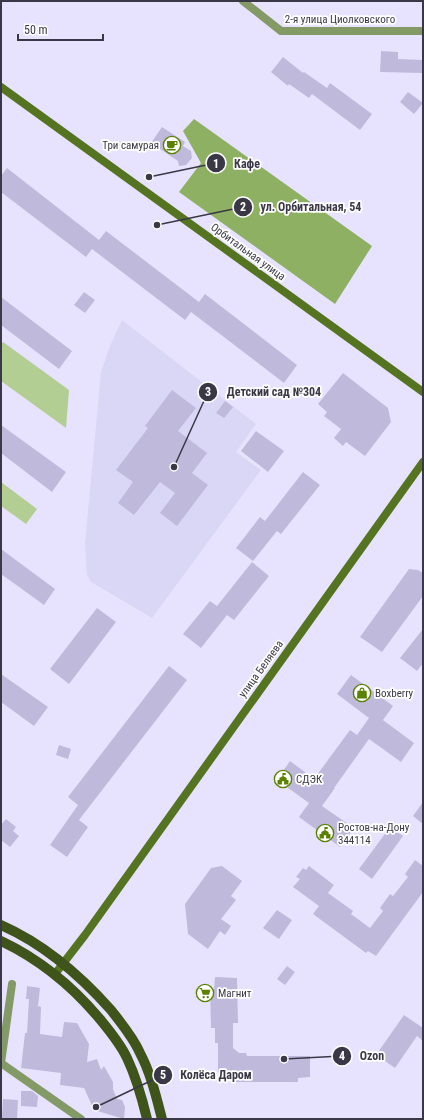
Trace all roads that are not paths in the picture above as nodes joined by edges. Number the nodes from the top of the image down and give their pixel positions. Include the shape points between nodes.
1 (243, 1) edge
2 (423, 31) edge
3 (1, 87) edge
4 (423, 392) edge
5 (423, 462) edge
6 (1, 926) edge
7 (1, 941) edge
8 (63, 963) junction
9 (55, 974) junction
10 (12, 984) dead end
11 (1, 1063) edge
12 (82, 1119) edge
13 (147, 1119) edge
14 (162, 1119) edge

1 - 2 street, 2-я улица Циолковского via 281,31
3 - 4 main road, Орбитальная улица
5 - 8 main road, улица Беляева via 118,890
6 - 8 main road via 41,947
7 - 9 main road
8 - 9 main road, улица Беляева
8 - 14 main road via 91,987 121,1023 140,1052 152,1080
9 - 13 main road via 82,998 111,1032 127,1057
10 - 11 street
11 - 12 street

